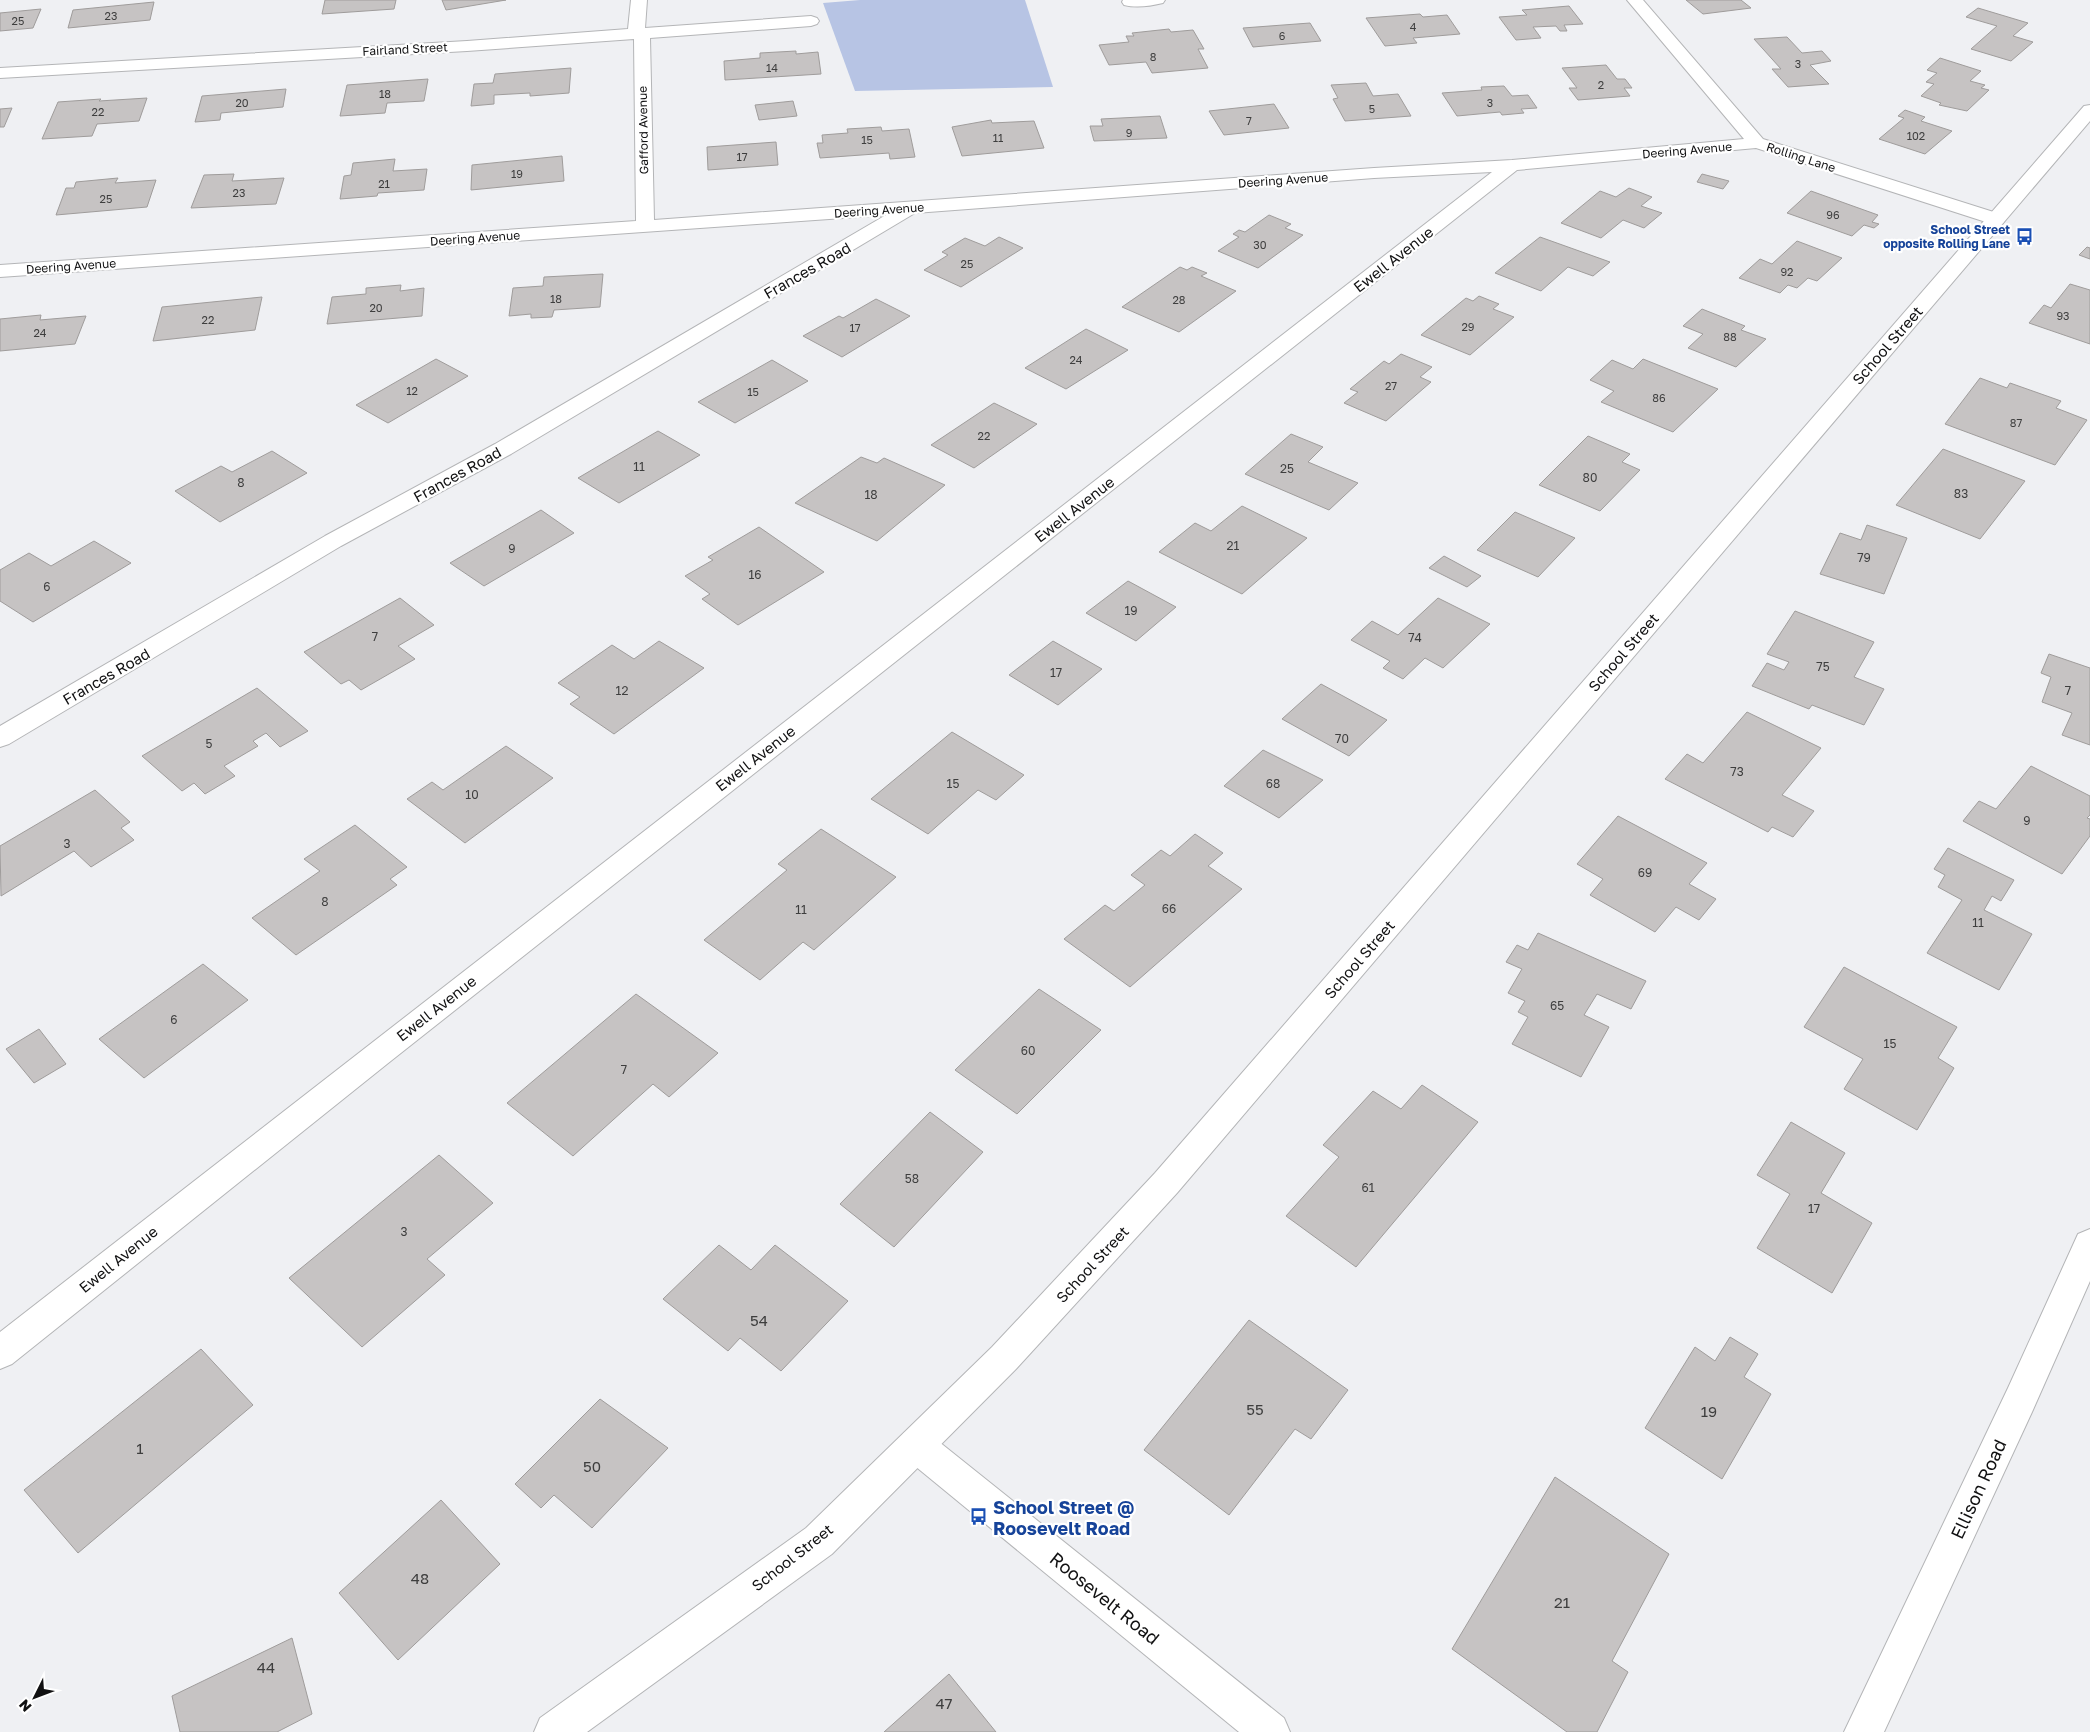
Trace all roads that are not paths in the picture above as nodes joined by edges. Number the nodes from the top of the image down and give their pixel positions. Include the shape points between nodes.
1 (638, 0) edge
2 (1157, 0) edge
3 (1635, 0) edge
4 (1130, 2) dead end
5 (811, 21) dead end
6 (639, 34) junction
7 (0, 73) edge
8 (2090, 110) edge
9 (1757, 143) junction
10 (1512, 165) junction
11 (913, 208) junction
12 (1996, 218) junction
13 (645, 226) junction
14 (0, 271) edge
15 (0, 738) edge
16 (2090, 1244) edge
17 (0, 1353) edge
18 (916, 1445) junction
19 (554, 1732) edge
20 (1270, 1732) edge
21 (1864, 1732) edge

1 - 6 street, Gafford Avenue
2 - 4 street
3 - 9 street, Rolling Lane
5 - 6 street, Fairland Street
6 - 7 street, Fairland Street
6 - 13 street, Gafford Avenue
8 - 12 street, School Street
9 - 10 street, Deering Avenue
9 - 12 street, Rolling Lane
10 - 11 street, Deering Avenue
10 - 17 street, Ewell Avenue
11 - 13 street, Deering Avenue
11 - 15 street, Frances Road via 503,448 332,541
12 - 18 street, School Street via 1166,1183 1004,1358
13 - 14 street, Deering Avenue
16 - 21 street, Ellison Road
18 - 19 street, School Street via 819,1541
18 - 20 street, Roosevelt Road

